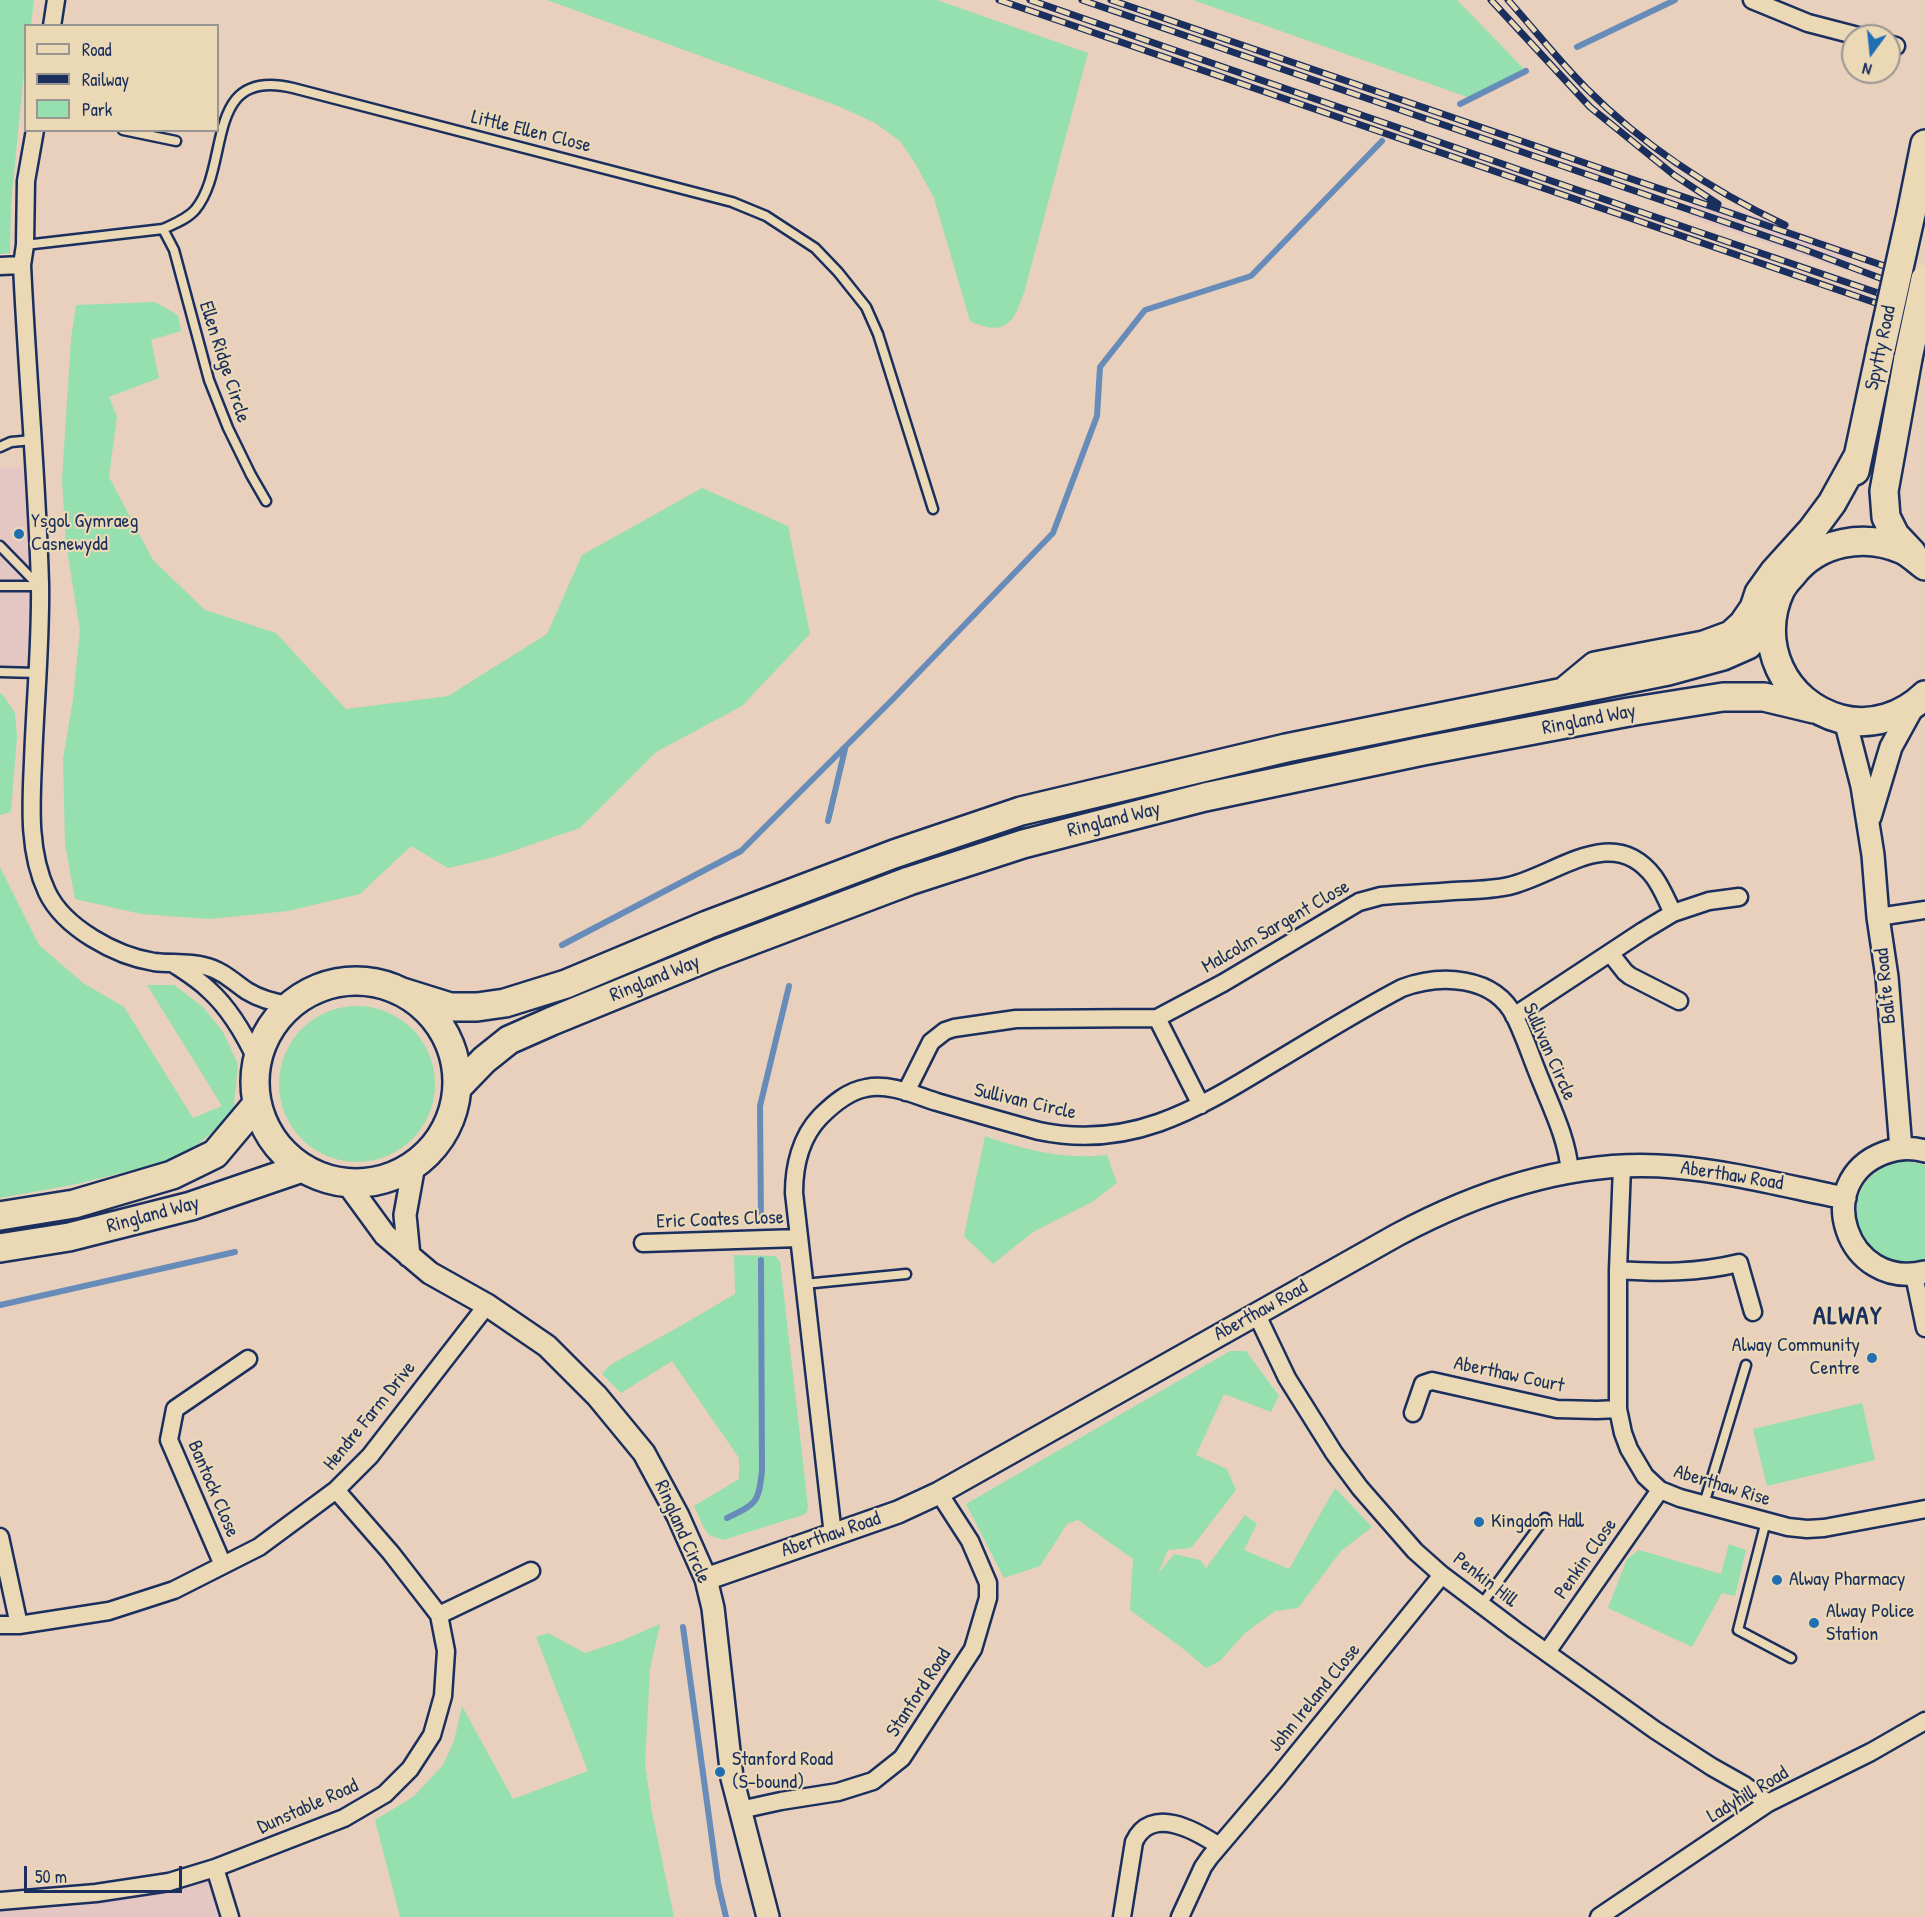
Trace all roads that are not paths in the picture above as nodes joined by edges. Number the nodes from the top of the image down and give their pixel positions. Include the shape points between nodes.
1 (56, 0) edge
2 (1752, 0) edge
3 (52, 24) edge
4 (1841, 32) edge
5 (34, 132) edge
6 (133, 132) edge
7 (176, 141) dead end
8 (1925, 144) edge
9 (163, 229) junction
10 (25, 245) junction
11 (22, 265) junction
12 (0, 266) edge
13 (1925, 279) edge
14 (33, 440) junction
15 (0, 447) edge
16 (1858, 456) junction
17 (266, 501) dead end
18 (933, 509) dead end
19 (0, 546) edge
20 (1825, 548) junction
21 (1925, 566) edge
22 (0, 586) edge
23 (40, 586) junction
24 (1772, 617) junction
25 (0, 672) edge
26 (37, 673) junction
27 (1563, 692) junction
28 (1919, 701) edge
29 (1814, 708) junction
30 (1845, 720) junction
31 (1868, 823) junction
32 (1739, 897) dead end
33 (1925, 910) edge
34 (1673, 913) junction
35 (1878, 917) junction
36 (1610, 952) junction
37 (174, 964) junction
38 (402, 992) junction
39 (1679, 1001) dead end
40 (290, 1005) junction
41 (1514, 1016) junction
42 (1157, 1018) junction
43 (256, 1061) junction
44 (458, 1088) junction
45 (906, 1092) junction
46 (257, 1104) junction
47 (1201, 1105) junction
48 (1901, 1149) junction
49 (1925, 1151) edge
50 (414, 1166) junction
51 (1622, 1167) junction
52 (302, 1168) junction
53 (1570, 1172) junction
54 (347, 1183) junction
55 (1845, 1198) junction
56 (0, 1216) edge
57 (799, 1238) junction
58 (643, 1243) dead end
59 (0, 1248) edge
60 (409, 1256) junction
61 (1618, 1270) junction
62 (1919, 1273) edge
63 (906, 1274) dead end
64 (804, 1284) junction
65 (487, 1305) junction
66 (1753, 1312) dead end
67 (1256, 1313) junction
68 (1925, 1328) edge
69 (248, 1359) dead end
70 (1746, 1365) dead end
71 (1618, 1409) junction
72 (1413, 1413) dead end
73 (336, 1490) junction
74 (1660, 1490) junction
75 (939, 1493) junction
76 (1704, 1504) junction
77 (1925, 1509) edge
78 (1545, 1518) dead end
79 (1766, 1521) junction
80 (832, 1535) junction
81 (0, 1537) edge
82 (223, 1565) junction
83 (531, 1571) dead end
84 (1442, 1575) junction
85 (706, 1579) junction
86 (1481, 1605) junction
87 (439, 1615) junction
88 (19, 1624) junction
89 (0, 1625) edge
90 (1547, 1652) junction
91 (1791, 1659) dead end
92 (1925, 1720) edge
93 (1768, 1803) junction
94 (740, 1810) junction
95 (1219, 1846) junction
96 (215, 1868) junction
97 (0, 1901) edge
98 (230, 1917) edge
99 (768, 1917) edge
100 (1122, 1917) edge
101 (1180, 1917) edge
102 (1599, 1917) edge

1 - 3 street
2 - 4 street
5 - 10 street via 26,181
6 - 7 lane
8 - 16 main road, Spytty Road, bridge
9 - 10 lane, Little Ellen Close
9 - 17 lane, Ellen Ridge Circle via 174,250 209,380 228,428
9 - 18 lane, Little Ellen Close via 194,211 209,186 226,112 240,95 262,85 293,88 732,202 766,216 815,248 866,307
10 - 11 street
11 - 12 street
11 - 14 street
13 - 21 main road, Spytty Road, bridge via 1884,490 1886,517 1894,536
14 - 15 lane
14 - 23 street
16 - 20 main road, Spytty Road via 1844,506
16 - 27 main road, Ringland Way via 1832,503 1774,572 1754,608 1731,635 1704,645 1595,666
19 - 23 lane
20 - 21 main road, Balfe Road via 1852,541 1879,542 1904,551
20 - 24 main road, Balfe Road via 1800,564 1781,588
22 - 23 lane
23 - 26 street
24 - 27 main road, Ringland Way via 1748,645 1723,656
24 - 29 main road, Balfe Road via 1772,644 1779,669 1794,692
25 - 26 lane
26 - 37 street via 32,805 35,856 47,893 67,919 100,944 132,957
27 - 38 main road, Ringland Way via 1286,748 1021,812 894,854 566,984 505,1003 450,1007
28 - 30 main road, Balfe Road via 1892,717 1869,722
28 - 31 street, Balfe Road via 1891,747
29 - 30 main road, Balfe Road
29 - 44 main road, Ringland Way via 1764,697 1723,697 1629,712 1205,796 1023,844 909,881 552,1021 509,1040
30 - 31 street, Balfe Road
31 - 35 street, Balfe Road
32 - 34 street via 1709,901
33 - 35 street
34 - 36 street
34 - 42 street, Malcolm Sargent Close via 1647,869 1628,856 1607,851 1589,854 1510,886 1370,898
35 - 48 street, Balfe Road via 1887,977
36 - 39 street via 1630,976
36 - 41 street
37 - 40 street via 205,966 250,992
37 - 43 street via 209,989 226,1009
38 - 40 main road, Ringland Way via 375,982 345,981 315,989
38 - 44 main road, Ringland Way via 426,1009 444,1032 455,1059
40 - 43 main road, Ringland Way via 268,1030
41 - 47 street, Sullivan Circle via 1497,995 1472,983 1439,979 1413,983
41 - 53 street, Sullivan Circle via 1566,1143
42 - 45 street, Malcolm Sargent Close via 1016,1019 954,1028 931,1042
42 - 47 street
43 - 46 main road, Ringland Way
44 - 50 main road, Ringland Way via 451,1118 436,1144
45 - 47 street, Sullivan Circle via 1039,1131 1082,1137 1147,1127
45 - 57 street, Sullivan Circle via 880,1087 853,1092 816,1121 805,1139 794,1178
46 - 52 main road, Ringland Way via 276,1144
46 - 56 main road, Ringland Way via 215,1154 172,1175 74,1204
48 - 49 street
48 - 55 street via 1864,1164
50 - 54 main road, Ringland Way via 370,1183
50 - 60 street via 405,1215
51 - 53 street, Aberthaw Road
51 - 55 street, Aberthaw Road via 1692,1169
51 - 61 street, Aberthaw Rise
52 - 54 main road, Ringland Way
52 - 59 main road, Ringland Way via 191,1206 69,1237
53 - 67 street, Aberthaw Road via 1505,1187 1449,1208
54 - 60 street, Ringland Circle via 385,1235
55 - 62 street via 1844,1225 1862,1256 1887,1272
57 - 58 street, Eric Coates Close
57 - 64 street, Sullivan Circle
60 - 65 street, Ringland Circle via 430,1273
61 - 66 street via 1713,1270 1739,1263
61 - 71 street, Aberthaw Rise
62 - 68 street
63 - 64 lane
64 - 80 street, Sullivan Circle
65 - 73 street, Hendre Farm Drive via 370,1456
65 - 85 street, Ringland Circle via 547,1346 597,1396 644,1453
67 - 75 street, Aberthaw Road
67 - 84 street, Penkin Hill via 1287,1378 1334,1453 1390,1525
69 - 82 street, Bantock Close via 175,1409 169,1440
70 - 76 lane
71 - 72 street, Aberthaw Court via 1557,1409 1432,1381 1423,1384
71 - 74 street, Aberthaw Rise via 1635,1463
73 - 82 street, Hendre Farm Drive via 259,1547
73 - 87 street, Dunstable Road
74 - 76 street, Aberthaw Rise
74 - 90 street, Penkin Close
75 - 80 street, Aberthaw Road
75 - 94 street, Stanford Road via 970,1541 987,1583 988,1598 973,1649 902,1758 873,1781 838,1792
76 - 79 street, Aberthaw Rise
77 - 79 street, Aberthaw Rise via 1824,1528 1788,1527
78 - 86 lane
79 - 91 lane via 1738,1630
80 - 85 street, Aberthaw Road
81 - 88 street
82 - 88 street, Hendre Farm Drive via 174,1590 109,1611
83 - 87 street
84 - 86 street, Penkin Hill
84 - 95 street, John Ireland Close
85 - 94 street, Ringland Circle via 713,1608 732,1778
86 - 90 street, Penkin Hill
87 - 96 street, Dunstable Road via 446,1651 443,1696 432,1735 410,1769 385,1794 344,1818
88 - 89 street, Hendre Farm Drive
90 - 93 street, Penkin Hill via 1665,1737
92 - 93 street, Ladyhill Road via 1862,1757
93 - 102 street, Ladyhill Road
94 - 99 street, Ringland Circle
95 - 100 street via 1172,1824 1148,1825 1134,1842
95 - 101 street, John Ireland Close via 1203,1867
96 - 97 street, Dunstable Road via 169,1882
96 - 98 street

